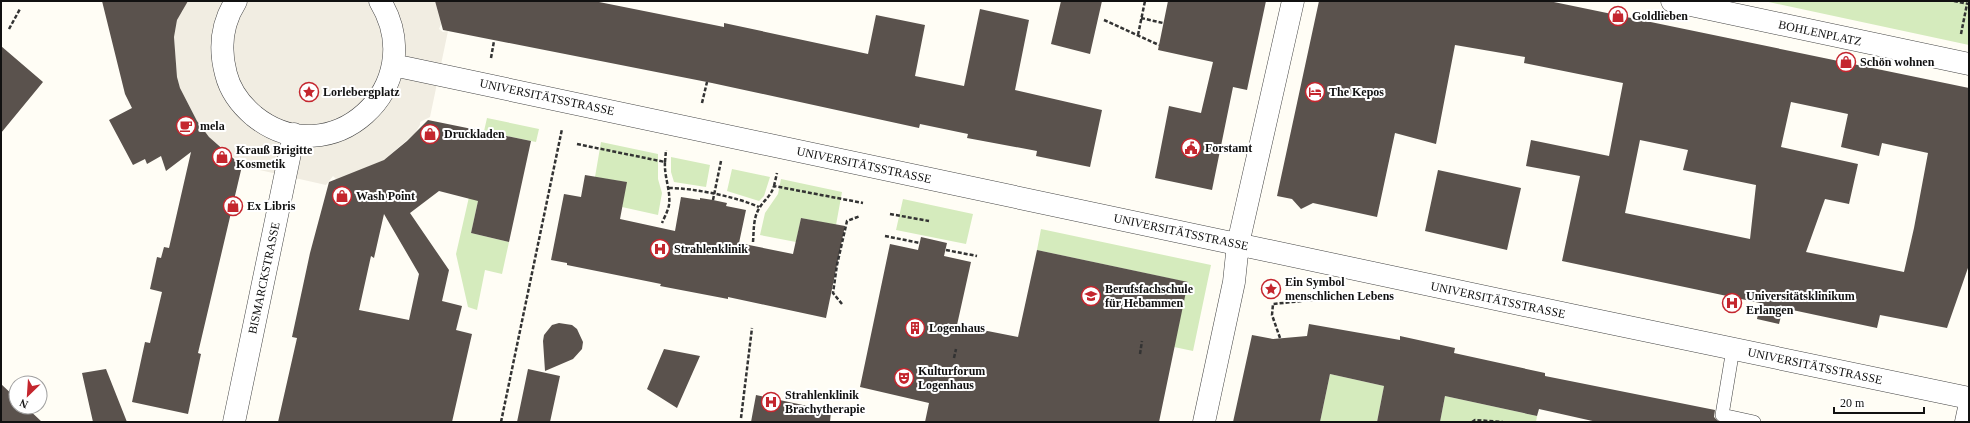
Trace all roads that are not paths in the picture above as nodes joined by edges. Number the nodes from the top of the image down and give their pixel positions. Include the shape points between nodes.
1 (236, 1) edge
2 (380, 1) edge
3 (1293, 1) edge
4 (1672, 1) edge
5 (1962, 63) edge
6 (393, 65) junction
7 (294, 134) junction
8 (1238, 244) junction
9 (1733, 349) junction
10 (1969, 398) edge
11 (1969, 408) edge
12 (234, 422) edge
13 (1204, 422) edge
14 (1754, 422) edge
15 (1966, 422) edge

1 - 7 street via 222,37 222,57 228,82 235,96 257,118 274,128
2 - 6 street via 393,30
3 - 8 street
4 - 5 street, BOHLENPLATZ
6 - 7 street via 386,88 372,108 358,120 330,132
6 - 8 street, UNIVERSITÄTSSTRASSE
7 - 12 street, BISMARCKSTRASSE
8 - 9 street, UNIVERSITÄTSSTRASSE
8 - 13 street via 1234,282
9 - 10 street, UNIVERSITÄTSSTRASSE
9 - 14 lane via 1722,415
11 - 15 street

